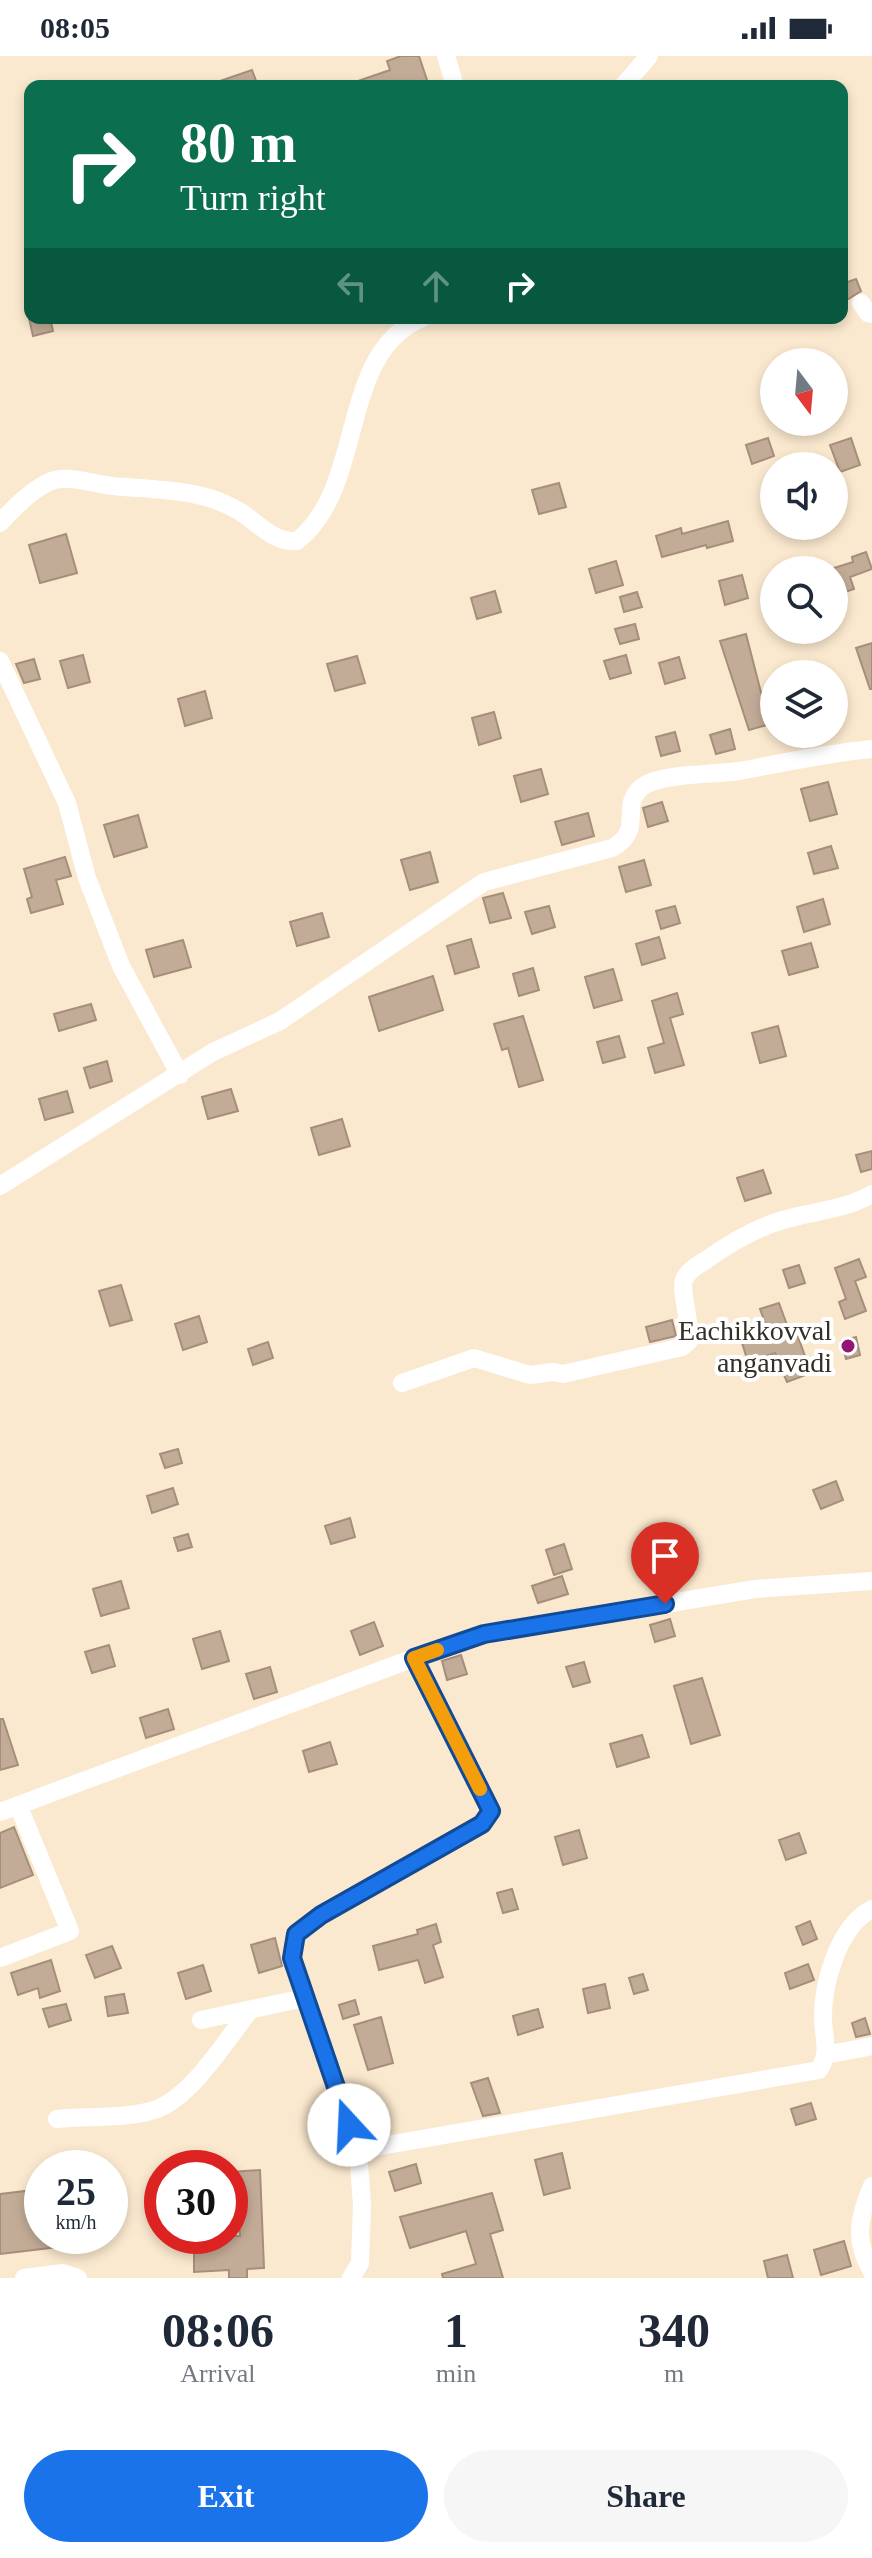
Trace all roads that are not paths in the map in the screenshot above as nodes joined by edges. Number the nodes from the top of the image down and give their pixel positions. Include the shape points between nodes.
1 (446, 56) edge
2 (649, 56) edge
3 (453, 80) edge
4 (628, 80) edge
5 (408, 324) edge
6 (0, 523) edge
7 (0, 661) edge
8 (872, 749) edge
9 (180, 1075) junction
10 (0, 1186) edge
11 (872, 1194) edge
12 (402, 1383) dead end
13 (872, 1581) edge
14 (414, 1658) junction
15 (18, 1805) junction
16 (0, 1812) edge
17 (872, 1909) edge
18 (0, 1958) edge
19 (304, 1998) junction
20 (250, 2010) junction
21 (201, 2020) dead end
22 (872, 2046) edge
23 (825, 2055) junction
24 (57, 2119) dead end
25 (358, 2150) junction
26 (872, 2186) edge
27 (872, 2272) edge
28 (24, 2278) edge
29 (78, 2278) edge
30 (351, 2278) edge

1 - 3 street
2 - 4 street
5 - 6 street via 381,349 352,422 337,483 326,508 297,541 288,542 241,512 190,493 69,479 47,483
7 - 9 street via 67,803 87,878 121,966
8 - 9 street via 644,785 632,799 626,840 484,882 280,1021 213,1052
9 - 10 street
11 - 12 street via 758,1229 687,1274 682,1284 690,1330 682,1347 563,1374 530,1375 474,1358
13 - 14 street via 755,1589 499,1632
14 - 15 street
14 - 19 street via 491,1811 482,1824 296,1934 292,1958
15 - 16 street
15 - 18 street via 70,1931
17 - 23 street via 862,1914 835,1952 823,2020
19 - 20 street
19 - 25 street
20 - 21 street
20 - 24 street via 199,2075 158,2109
22 - 23 street
23 - 25 street via 819,2070
25 - 30 street via 360,2263
26 - 27 street via 859,2236 860,2252
28 - 29 street via 63,2273

